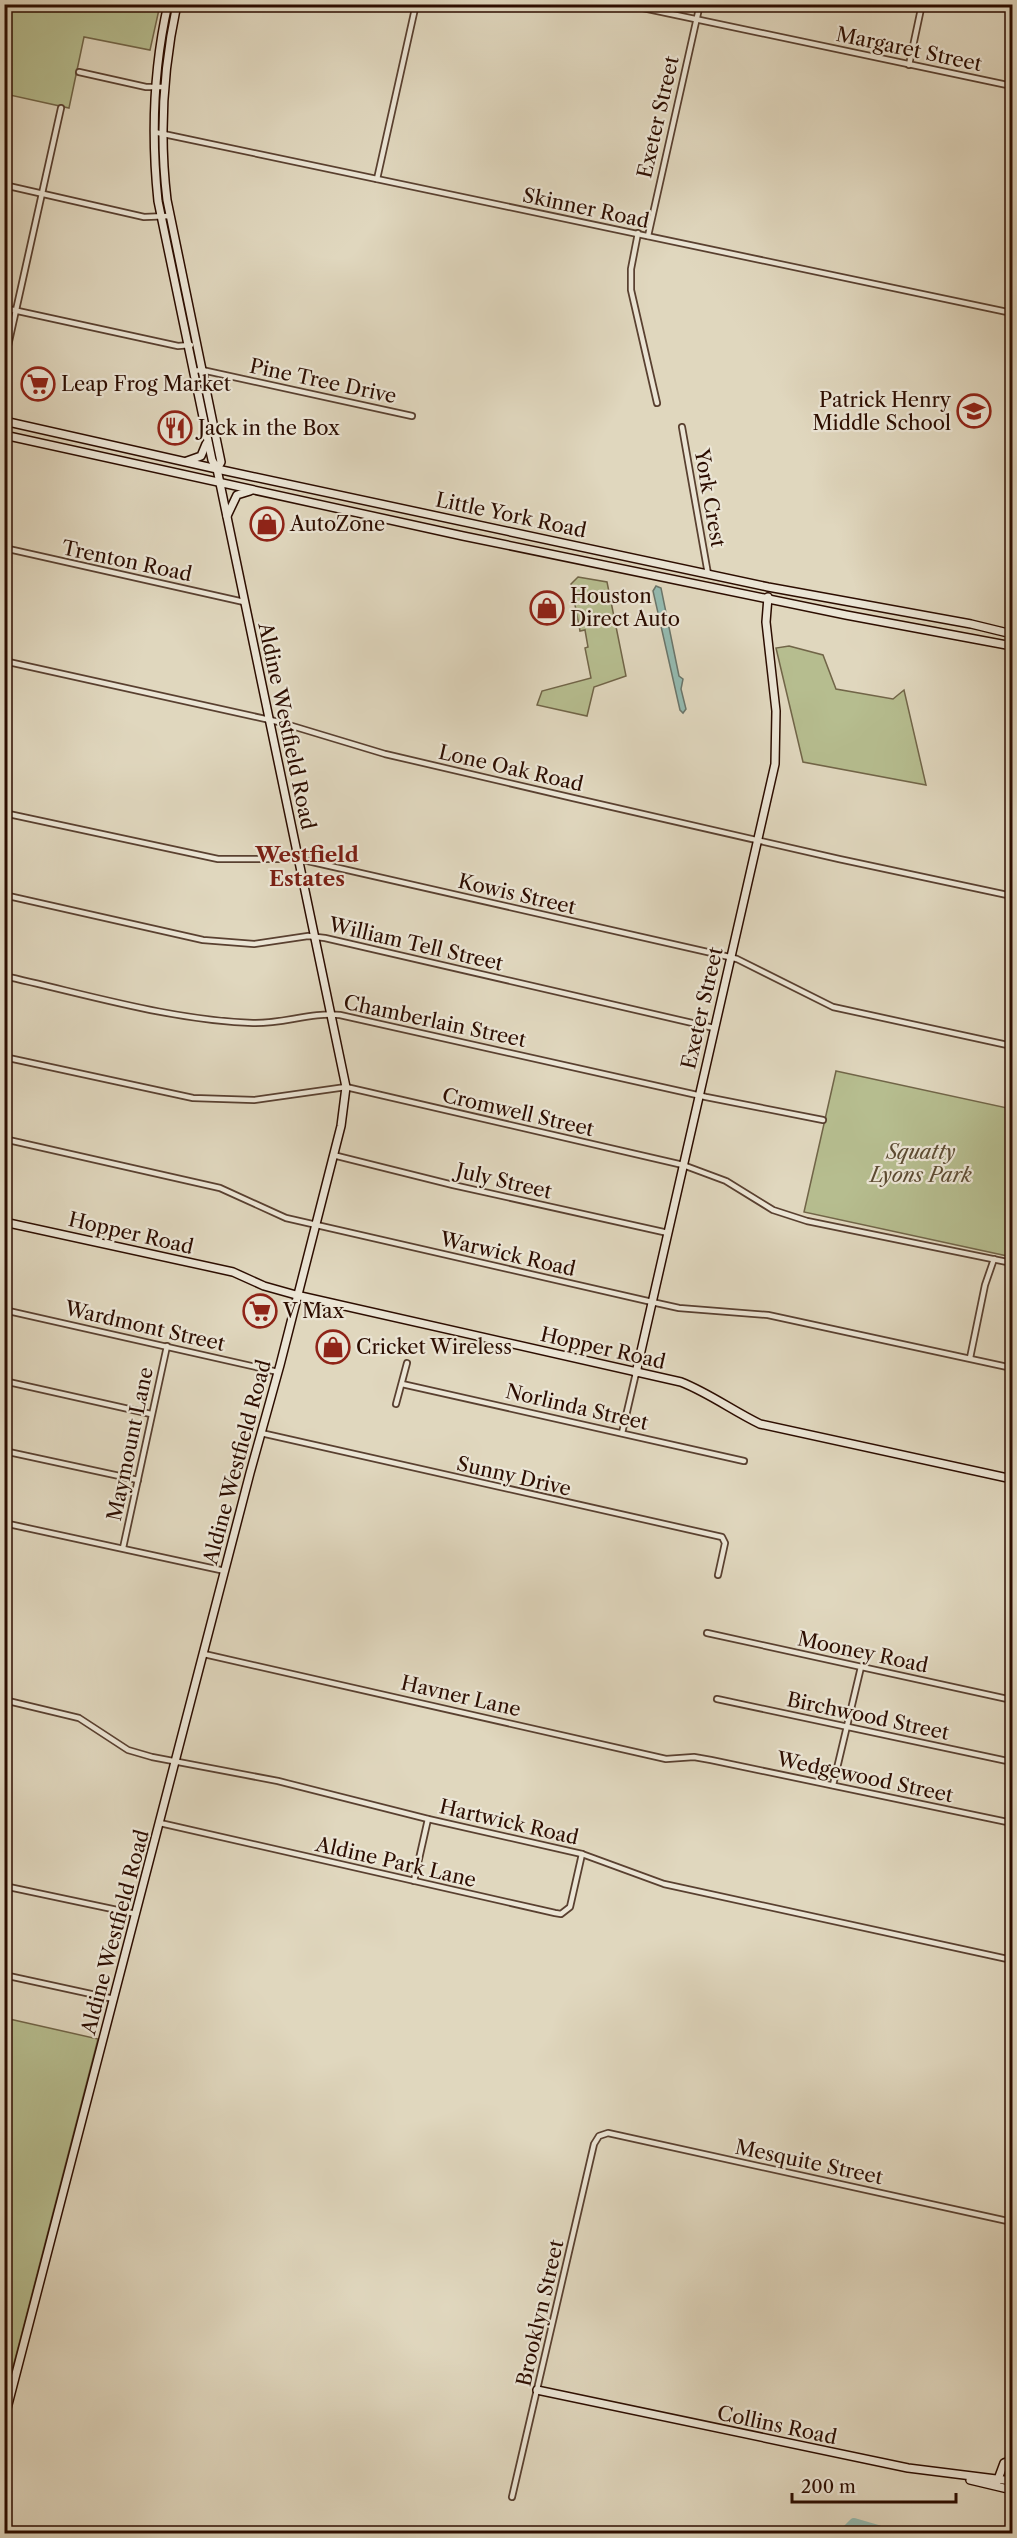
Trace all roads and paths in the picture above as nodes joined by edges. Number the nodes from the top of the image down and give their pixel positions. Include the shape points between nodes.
1 (168, 4) edge
2 (177, 4) edge
3 (416, 4) edge
4 (624, 4) edge
5 (700, 4) edge
6 (922, 4) edge
7 (165, 16) junction
8 (174, 18) junction
9 (697, 20) junction
10 (909, 65) junction
11 (78, 72) dead end
12 (1012, 86) edge
13 (154, 87) junction
14 (164, 87) junction
15 (154, 106) junction
16 (163, 107) junction
17 (61, 108) dead end
18 (154, 132) junction
19 (163, 134) junction
20 (377, 179) junction
21 (4, 185) edge
22 (41, 194) junction
23 (170, 216) junction
24 (161, 217) junction
25 (638, 233) junction
26 (648, 236) junction
27 (4, 308) edge
28 (16, 310) junction
29 (1012, 313) edge
30 (196, 344) junction
31 (187, 345) junction
32 (4, 364) edge
33 (202, 370) junction
34 (193, 371) junction
35 (657, 403) dead end
36 (412, 416) dead end
37 (4, 421) edge
38 (682, 428) dead end
39 (4, 435) edge
40 (207, 439) junction
41 (185, 461) junction
42 (218, 469) junction
43 (220, 483) junction
44 (257, 491) junction
45 (226, 518) junction
46 (499, 530) junction
47 (497, 543) junction
48 (4, 548) edge
49 (708, 574) junction
50 (768, 587) junction
51 (768, 599) junction
52 (244, 602) junction
53 (849, 602) junction
54 (846, 615) junction
55 (984, 627) junction
56 (1012, 632) edge
57 (981, 639) junction
58 (1012, 647) edge
59 (4, 661) edge
60 (269, 720) junction
61 (4, 813) edge
62 (757, 840) junction
63 (299, 859) junction
64 (4, 895) edge
65 (1012, 896) edge
66 (316, 937) junction
67 (731, 958) junction
68 (4, 976) edge
69 (332, 1014) junction
70 (714, 1028) junction
71 (1012, 1046) edge
72 (4, 1058) edge
73 (346, 1087) junction
74 (699, 1096) junction
75 (823, 1120) dead end
76 (4, 1139) edge
77 (333, 1155) junction
78 (683, 1165) junction
79 (4, 1221) edge
80 (315, 1225) junction
81 (668, 1233) junction
82 (994, 1259) junction
83 (1012, 1263) edge
84 (296, 1295) junction
85 (652, 1302) junction
86 (4, 1310) edge
87 (167, 1346) junction
88 (970, 1358) junction
89 (407, 1363) dead end
90 (1012, 1368) edge
91 (278, 1372) junction
92 (636, 1373) junction
93 (4, 1382) edge
94 (402, 1384) junction
95 (396, 1404) dead end
96 (151, 1414) junction
97 (261, 1433) junction
98 (622, 1433) junction
99 (4, 1451) edge
100 (744, 1461) dead end
101 (1012, 1479) edge
102 (138, 1480) junction
103 (4, 1523) edge
104 (123, 1548) junction
105 (225, 1571) junction
106 (718, 1575) dead end
107 (707, 1633) dead end
108 (204, 1654) junction
109 (861, 1667) junction
110 (717, 1699) dead end
111 (4, 1700) edge
112 (1012, 1700) edge
113 (846, 1727) junction
114 (711, 1760) joint
115 (176, 1761) junction
116 (1012, 1762) edge
117 (832, 1785) junction
118 (428, 1819) junction
119 (160, 1823) junction
120 (1012, 1823) edge
121 (582, 1854) junction
122 (414, 1881) junction
123 (4, 1886) edge
124 (136, 1914) junction
125 (1012, 1960) edge
126 (4, 1975) edge
127 (114, 1999) junction
128 (599, 2136) joint
129 (1012, 2222) edge
130 (537, 2390) junction
131 (4, 2420) edge
132 (1012, 2460) edge
133 (1012, 2481) edge
134 (997, 2482) junction
135 (1012, 2490) edge
136 (512, 2497) dead end

1 - 7 main road, Aldine Westfield Road
2 - 8 main road, Aldine Westfield Road
3 - 20 street
4 - 9 street, Margaret Street
5 - 9 street, Exeter Street
6 - 10 street
7 - 8 main road
7 - 13 main road, Aldine Westfield Road
8 - 14 main road, Aldine Westfield Road
9 - 10 street, Margaret Street
9 - 26 street, Exeter Street
10 - 12 street, Margaret Street
11 - 13 street
13 - 14 street
13 - 15 main road, Aldine Westfield Road
14 - 16 main road, Aldine Westfield Road
15 - 16 main road
15 - 18 main road, Aldine Westfield Road
16 - 19 main road, Aldine Westfield Road
17 - 22 street
18 - 19 street, Skinner Road
18 - 24 main road, Aldine Westfield Road
19 - 20 street, Skinner Road
19 - 23 main road, Aldine Westfield Road
20 - 25 street, Skinner Road
21 - 22 street
22 - 24 street via 144,217
22 - 28 street
23 - 24 street
23 - 30 main road, Aldine Westfield Road
24 - 31 main road, Aldine Westfield Road
25 - 26 street, Skinner Road
25 - 35 street via 631,290
26 - 29 street, Skinner Road
27 - 28 street
28 - 31 street
28 - 32 street
30 - 31 street
30 - 33 main road, Aldine Westfield Road
31 - 34 main road, Aldine Westfield Road
33 - 34 street, Pine Tree Drive
33 - 36 street, Pine Tree Drive
33 - 42 main road, Aldine Westfield Road via 221,462
34 - 40 main road, Aldine Westfield Road
37 - 41 main road, Little York Road
38 - 49 street, York Crest
39 - 43 main road, Little York Road
40 - 41 main road via 201,456
40 - 42 main road, Aldine Westfield Road
41 - 42 main road, Little York Road
42 - 43 main road, Aldine Westfield Road
42 - 46 main road, Little York Road
43 - 44 main road, Little York Road
43 - 45 main road, Aldine Westfield Road
44 - 45 main road via 237,495
44 - 47 main road, Little York Road
45 - 52 main road, Aldine Westfield Road
46 - 47 main road
46 - 49 main road, Little York Road
47 - 51 main road, Little York Road
48 - 52 street, Trenton Road
49 - 50 main road, Little York Road
50 - 51 main road, Exeter Street
50 - 53 main road, Little York Road
51 - 54 main road, Little York Road
51 - 62 main road, Exeter Street via 767,634 777,729 774,764
52 - 60 main road, Aldine Westfield Road
53 - 54 main road
53 - 55 main road, Little York Road
54 - 57 main road, Little York Road
55 - 56 main road, Little York Road
55 - 57 main road
57 - 58 main road, Little York Road
59 - 60 street, Lone Oak Road
60 - 62 street, Lone Oak Road via 385,754
60 - 63 main road, Aldine Westfield Road
61 - 63 street, Kowis Street via 218,860
62 - 65 street, Lone Oak Road
62 - 67 main road, Exeter Street
63 - 66 main road, Aldine Westfield Road
63 - 67 street, Kowis Street
64 - 66 street, William Tell Street via 203,940 254,944
66 - 69 main road, Aldine Westfield Road
66 - 70 street, William Tell Street
67 - 70 main road, Exeter Street
67 - 71 street, Kowis Street via 833,1007
68 - 69 street, Chamberlain Street via 190,1017 256,1023
69 - 73 main road, Aldine Westfield Road
69 - 74 street, Chamberlain Street
70 - 74 main road, Exeter Street
72 - 73 street, Cromwell Street via 193,1098 254,1100
73 - 77 main road, Aldine Westfield Road
73 - 78 street, Cromwell Street
74 - 75 street, Chamberlain Street
74 - 78 main road, Exeter Street
76 - 80 street, Warwick Road via 220,1188 286,1218
77 - 80 main road, Aldine Westfield Road
77 - 81 street, July Street
78 - 81 main road, Exeter Street
78 - 82 street, Cromwell Street via 726,1181 773,1210 796,1217
79 - 84 main road, Hopper Road via 234,1272
80 - 84 main road, Aldine Westfield Road
80 - 85 street, Warwick Road
81 - 85 main road, Exeter Street
82 - 83 street, Cromwell Street
82 - 88 street
84 - 91 main road, Aldine Westfield Road
84 - 92 main road, Hopper Road
85 - 88 street, Warwick Road via 678,1308 768,1315
85 - 92 main road, Exeter Street
86 - 87 street, Wardmont Street
87 - 91 street, Wardmont Street
87 - 96 street, Maymount Lane
88 - 90 street, Warwick Road
89 - 94 street
91 - 97 main road, Aldine Westfield Road
92 - 98 street, Exeter Street
92 - 101 main road, Hopper Road via 703,1391 760,1424
93 - 96 street
94 - 95 street
94 - 98 street, Norlinda Street
96 - 102 street, Maymount Lane
97 - 105 main road, Aldine Westfield Road
97 - 106 street, Sunny Drive via 722,1537 725,1542
98 - 100 street, Norlinda Street
99 - 102 street
102 - 104 street, Maymount Lane
103 - 104 street
104 - 105 street
105 - 108 main road, Aldine Westfield Road
107 - 109 street, Mooney Road
108 - 114 street, Havner Lane via 666,1759
108 - 115 main road, Aldine Westfield Road
109 - 112 street, Mooney Road
109 - 113 street
110 - 113 street, Birchwood Street
111 - 115 street, Hartwick Road via 79,1718 128,1750
113 - 116 street, Birchwood Street
113 - 117 street
114 - 117 street, Wedgewood Street
115 - 118 street, Hartwick Road via 278,1781
115 - 119 main road, Aldine Westfield Road
117 - 120 street, Wedgewood Street
118 - 121 street, Hartwick Road
118 - 122 street
119 - 122 street, Aldine Park Lane
119 - 124 main road, Aldine Westfield Road
121 - 122 street, Aldine Park Lane via 570,1907 561,1914
121 - 125 street, Hartwick Road via 664,1884
123 - 124 street
124 - 127 main road, Aldine Westfield Road
126 - 127 street
127 - 131 main road, Aldine Westfield Road
128 - 129 street, Mesquite Street via 608,2133
128 - 130 street, Brooklyn Street
130 - 134 main road, Collins Road via 847,2456
130 - 136 street, Brooklyn Street
132 - 134 main road via 1004,2463
133 - 134 main road, Collins Road
134 - 135 main road

